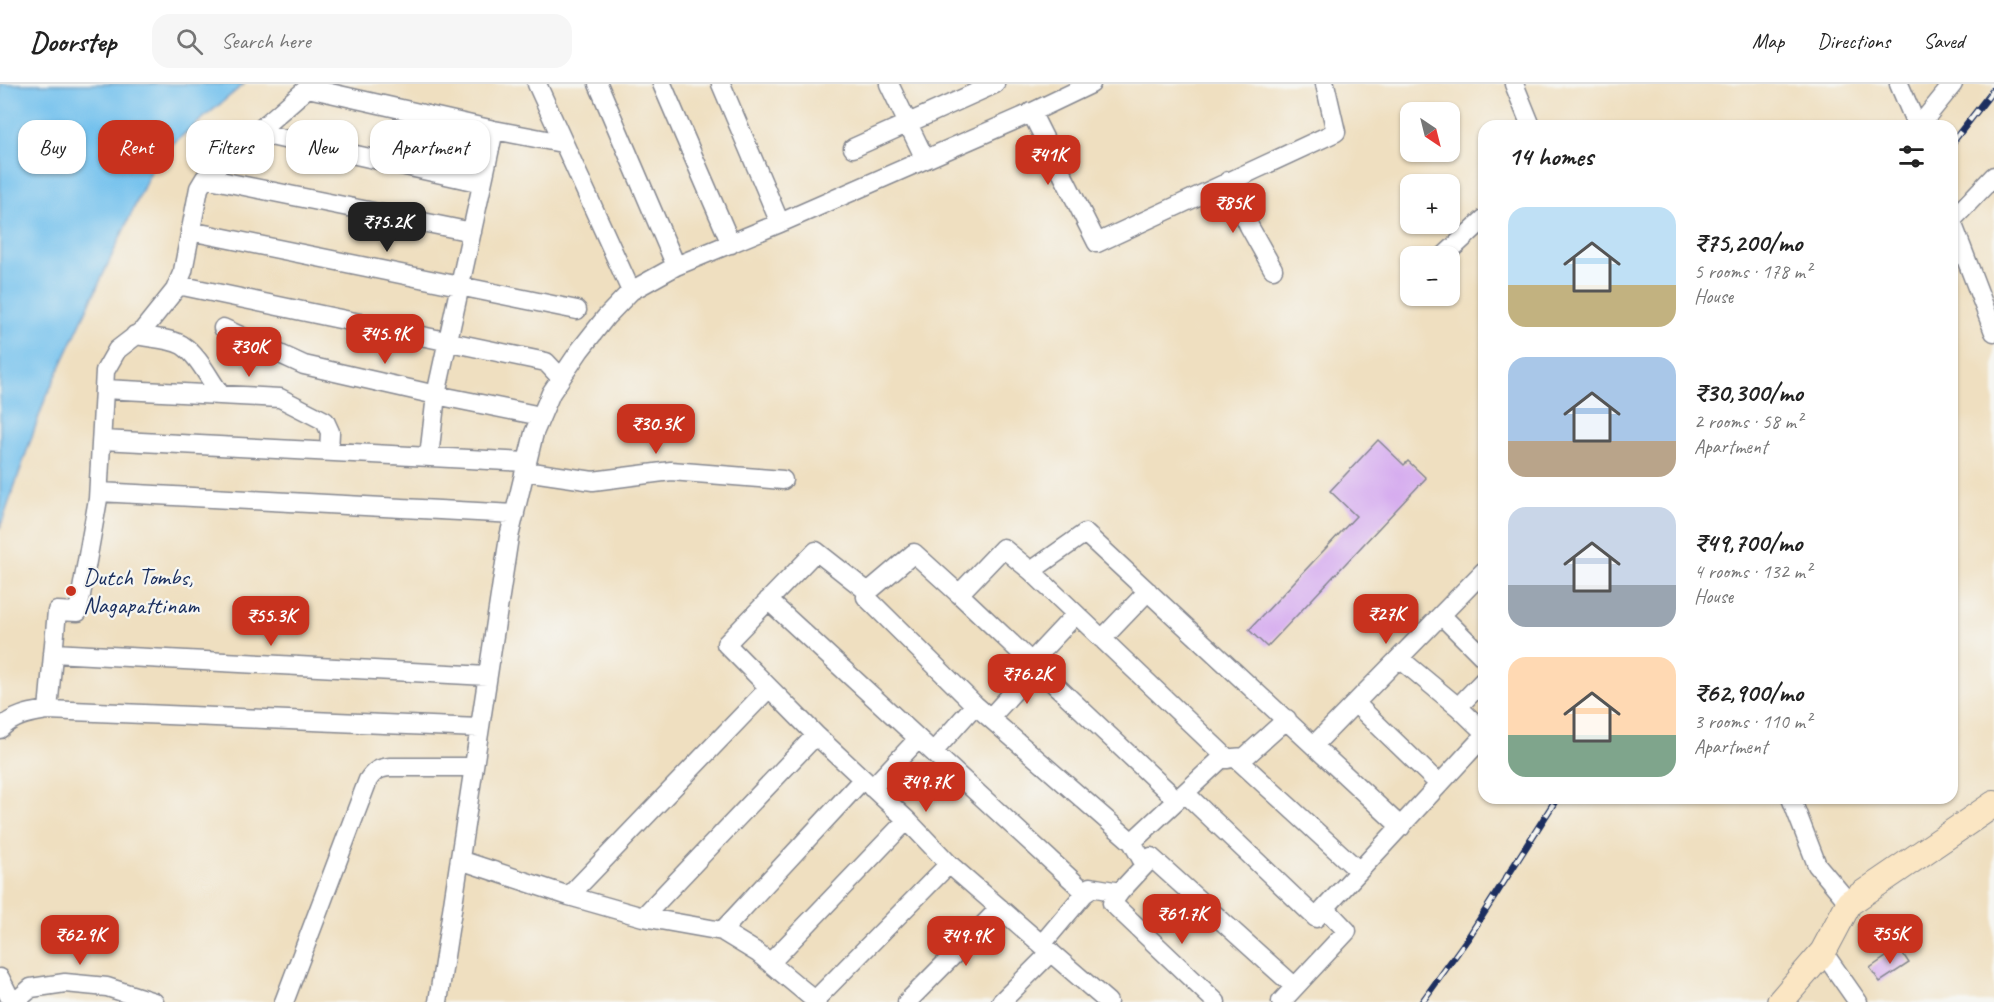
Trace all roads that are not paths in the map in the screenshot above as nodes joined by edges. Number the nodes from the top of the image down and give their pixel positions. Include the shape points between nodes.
1 (537, 84) edge
2 (598, 84) edge
3 (662, 84) edge
4 (721, 84) edge
5 (889, 84) edge
6 (995, 84) edge
7 (1091, 84) edge
8 (1325, 84) edge
9 (1514, 84) edge
10 (1899, 84) edge
11 (1953, 84) edge
12 (310, 86) edge
13 (1031, 112) junction
14 (272, 120) edge
15 (1529, 120) edge
16 (1915, 120) edge
17 (1923, 120) edge
18 (908, 123) junction
19 (494, 130) junction
20 (274, 137) edge
21 (562, 143) junction
22 (853, 148) dead end
23 (926, 159) junction
24 (210, 174) edge
25 (1994, 176) edge
26 (205, 178) junction
27 (1228, 181) junction
28 (482, 183) junction
29 (1958, 215) edge
30 (780, 223) junction
31 (1478, 225) edge
32 (190, 231) junction
33 (472, 232) junction
34 (1958, 237) edge
35 (730, 244) junction
36 (1455, 246) edge
37 (676, 266) junction
38 (1273, 269) dead end
39 (178, 285) junction
40 (460, 286) junction
41 (631, 291) junction
42 (577, 310) dead end
43 (223, 328) dead end
44 (1994, 332) edge
45 (135, 335) junction
46 (448, 341) junction
47 (561, 378) junction
48 (104, 389) junction
49 (221, 395) junction
50 (436, 395) junction
51 (542, 416) junction
52 (102, 440) junction
53 (329, 452) junction
54 (429, 457) junction
55 (526, 467) junction
56 (783, 480) dead end
57 (99, 492) junction
58 (515, 514) junction
59 (1030, 571) junction
60 (1478, 577) edge
61 (1148, 591) junction
62 (868, 592) junction
63 (959, 594) junction
64 (768, 600) junction
65 (1076, 614) junction
66 (1441, 615) junction
67 (1102, 639) junction
68 (1478, 652) edge
69 (53, 653) junction
70 (1399, 658) junction
71 (1034, 665) junction
72 (487, 676) junction
73 (1478, 686) edge
74 (769, 688) junction
75 (1354, 703) junction
76 (975, 705) junction
77 (1458, 707) junction
78 (48, 710) junction
79 (990, 718) junction
80 (1287, 719) junction
81 (479, 728) junction
82 (1478, 728) edge
83 (0, 729) edge
84 (816, 735) junction
85 (918, 739) junction
86 (1478, 741) edge
87 (1314, 745) junction
88 (933, 752) junction
89 (1232, 758) junction
90 (473, 767) junction
91 (867, 784) junction
92 (1439, 784) junction
93 (1181, 797) junction
94 (1793, 804) edge
95 (1994, 804) edge
96 (907, 819) junction
97 (1401, 827) junction
98 (1132, 842) junction
99 (460, 860) junction
100 (949, 864) junction
101 (1145, 865) junction
102 (1359, 872) junction
103 (1120, 892) junction
104 (1086, 893) junction
105 (569, 896) junction
106 (1848, 903) junction
107 (1000, 908) junction
108 (1326, 908) junction
109 (643, 917) junction
110 (722, 931) junction
111 (1047, 948) junction
112 (1823, 951) junction
113 (770, 963) junction
114 (0, 978) edge
115 (1295, 987) junction
116 (816, 1001) edge
117 (14, 1002) edge
118 (154, 1002) edge
119 (284, 1002) edge
120 (438, 1002) edge
121 (907, 1002) edge
122 (1001, 1002) edge
123 (1108, 1002) edge
124 (1216, 1002) edge
125 (1281, 1002) edge
126 (1780, 1002) edge
127 (1858, 1002) edge

1 - 21 street
2 - 37 street
3 - 35 street
4 - 30 street
5 - 18 street
6 - 18 street
7 - 13 street
8 - 27 street via 1336,132
9 - 15 street
10 - 16 street
11 - 17 street
12 - 14 street
12 - 19 street
13 - 23 street
13 - 27 street via 1097,243
18 - 22 street
18 - 23 street
19 - 21 street
19 - 28 street
20 - 28 street
21 - 41 street
23 - 30 street
24 - 26 street
25 - 29 street
26 - 32 street via 199,188
26 - 33 street
27 - 38 street
28 - 33 street
30 - 35 street
31 - 36 street
32 - 39 street
32 - 40 street
33 - 40 street
34 - 44 street
35 - 37 street
37 - 41 street
39 - 45 street
39 - 46 street
40 - 42 street
40 - 46 street
41 - 47 street via 606,317
43 - 50 street via 304,365
45 - 48 street via 110,361
45 - 49 street via 183,346
46 - 47 street via 546,362
46 - 50 street
47 - 51 street
48 - 49 street
48 - 52 street
49 - 53 street via 280,398 311,413 328,426
50 - 51 street
50 - 54 street
51 - 55 street
52 - 53 street
52 - 57 street
53 - 54 street
54 - 55 street
55 - 56 street via 593,482 671,471
55 - 58 street
57 - 58 street
57 - 69 street via 78,612 57,611
58 - 72 street
59 - 61 street via 1085,533
59 - 63 street via 1003,548
59 - 65 street
60 - 66 street
61 - 67 street
61 - 80 street
62 - 63 street via 914,553
62 - 64 street via 816,551
62 - 76 street via 866,597
63 - 71 street
64 - 74 street via 726,644
64 - 85 street
65 - 67 street
65 - 71 street
66 - 68 street
66 - 70 street
67 - 89 street
69 - 72 street
69 - 78 street
70 - 75 street
70 - 77 street
71 - 79 street
71 - 93 street
72 - 81 street
73 - 77 street
74 - 84 street
74 - 105 street
75 - 87 street
75 - 92 street
76 - 79 street
76 - 88 street
77 - 82 street
78 - 81 street
78 - 83 street via 19,715
79 - 98 street
80 - 87 street
80 - 89 street via 1245,757
81 - 90 street
84 - 91 street
84 - 109 street
85 - 88 street
85 - 91 street
86 - 92 street
87 - 97 street
88 - 104 street
89 - 93 street via 1221,759
89 - 102 street
90 - 99 street
90 - 119 street via 390,767 373,773
91 - 96 street
91 - 110 street
92 - 97 street
93 - 98 street
93 - 108 street via 1316,918
94 - 106 street via 1817,865
95 - 106 main road
96 - 100 street
96 - 113 street
97 - 102 street
98 - 101 street
99 - 105 street
99 - 120 street
100 - 107 street
100 - 116 street
101 - 103 street
101 - 115 street via 1151,857
102 - 108 street
103 - 104 street via 1090,887
103 - 124 street via 1112,903
104 - 111 street
105 - 109 street
106 - 112 main road
107 - 111 street
107 - 121 street
108 - 115 street via 1347,931
109 - 110 street
110 - 113 street
111 - 122 street
111 - 123 street
112 - 126 main road
112 - 127 street
113 - 116 street
114 - 117 street
115 - 125 street
117 - 118 street via 31,988 65,983 107,987

